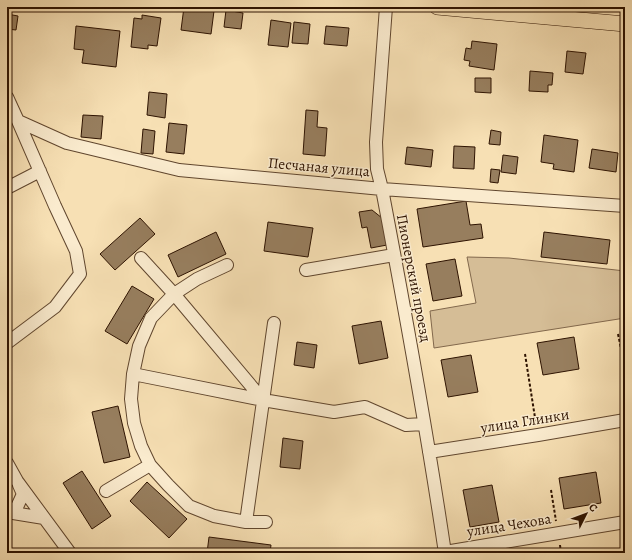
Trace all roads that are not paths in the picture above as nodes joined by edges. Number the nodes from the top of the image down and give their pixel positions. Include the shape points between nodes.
1 (386, 7) edge
2 (437, 7) edge
3 (625, 24) edge
4 (7, 97) edge
5 (18, 121) junction
6 (40, 171) junction
7 (7, 188) edge
8 (382, 189) junction
9 (625, 206) edge
10 (394, 255) junction
11 (141, 258) dead end
12 (227, 265) dead end
13 (306, 270) dead end
14 (174, 294) junction
15 (274, 323) dead end
16 (7, 343) edge
17 (133, 374) junction
18 (263, 400) junction
19 (625, 420) edge
20 (424, 424) junction
21 (429, 452) junction
22 (7, 463) edge
23 (150, 464) junction
24 (12, 479) edge
25 (106, 491) dead end
26 (7, 512) edge
27 (44, 518) junction
28 (246, 522) junction
29 (266, 522) dead end
30 (625, 522) edge
31 (445, 552) edge
32 (70, 553) edge

1 - 8 street, Пионерский проезд via 376,142 377,169
2 - 3 main road
4 - 5 street
5 - 6 street
5 - 8 street, Песчаная улица via 67,143 180,170
6 - 7 street
6 - 16 street via 76,251 80,274 55,307
8 - 9 street, Песчаная улица
8 - 10 street, Пионерский проезд
10 - 13 street
10 - 20 street, Пионерский проезд
11 - 14 street
12 - 14 street via 197,279
14 - 17 street via 151,318 139,346
14 - 18 street
15 - 18 street
17 - 18 street
17 - 23 street via 131,399 134,423
18 - 20 street via 334,412 365,408 406,425
18 - 28 street
19 - 21 street, улица Глинки
20 - 21 street, Пионерский проезд
21 - 31 street, Пионерский проезд
22 - 24 street
23 - 25 street
23 - 28 street via 189,506 214,516
24 - 26 street via 23,494 17,507
24 - 27 street
26 - 27 street
27 - 32 street
28 - 29 street
30 - 31 street, улица Чехова

